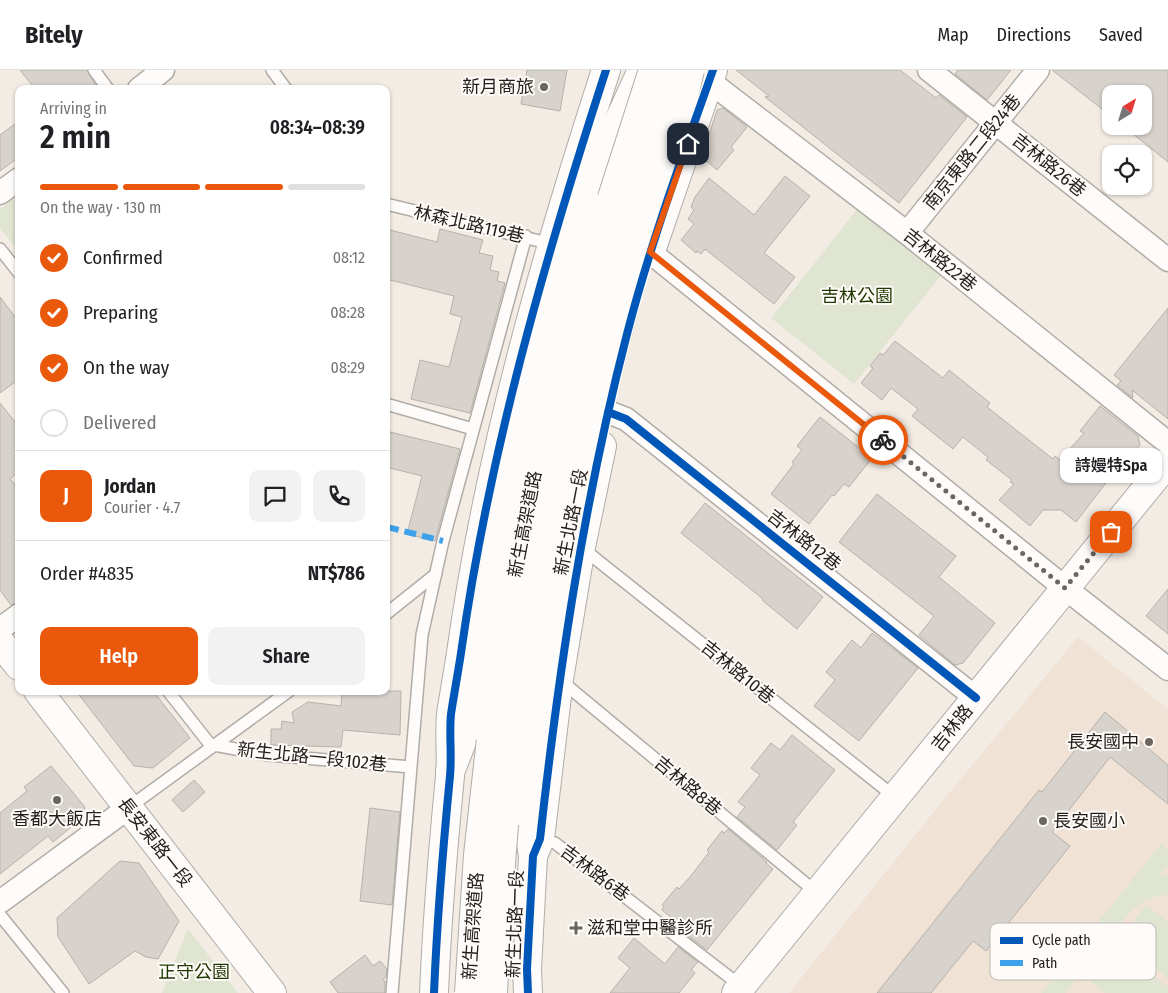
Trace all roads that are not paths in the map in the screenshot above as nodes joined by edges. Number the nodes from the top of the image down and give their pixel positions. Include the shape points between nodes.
1 (94, 70) edge
2 (162, 70) edge
3 (272, 70) edge
4 (606, 70) edge
5 (642, 70) edge
6 (653, 70) edge
7 (674, 70) edge
8 (930, 70) edge
9 (1038, 70) edge
10 (704, 74) edge
11 (105, 85) edge
12 (144, 85) edge
13 (283, 85) edge
14 (996, 123) junction
15 (694, 125) junction
16 (15, 182) edge
17 (0, 193) edge
18 (390, 205) edge
19 (907, 233) junction
20 (526, 236) junction
21 (552, 244) junction
22 (0, 249) edge
23 (650, 252) junction
24 (611, 260) junction
25 (1168, 260) edge
26 (15, 268) edge
27 (390, 405) edge
28 (608, 412) junction
29 (474, 429) junction
30 (1168, 443) edge
31 (1168, 462) edge
32 (581, 547) junction
33 (436, 574) junction
34 (1065, 588) junction
35 (390, 611) edge
36 (15, 618) edge
37 (0, 629) edge
38 (0, 642) edge
39 (15, 661) edge
40 (1168, 669) edge
41 (559, 679) junction
42 (41, 695) edge
43 (171, 695) edge
44 (283, 695) edge
45 (976, 698) junction
46 (213, 746) junction
47 (411, 767) junction
48 (450, 772) junction
49 (895, 797) junction
50 (128, 808) junction
51 (537, 848) junction
52 (817, 893) junction
53 (0, 902) edge
54 (0, 915) edge
55 (742, 991) edge
56 (63, 993) edge
57 (272, 993) edge
58 (392, 993) edge
59 (434, 993) edge
60 (469, 993) edge
61 (493, 993) edge
62 (528, 993) edge

1 - 11 lane
2 - 12 street
3 - 13 lane
4 - 21 main road
5 - 48 main road, bridge via 584,197 535,374 503,519 467,729
6 - 60 main road, 新生高架道路, bridge via 561,356 524,521 496,694 478,855
7 - 61 main road, 新生高架道路, bridge via 601,302 556,488 515,724 498,897
8 - 14 street, 吉林路26巷
9 - 14 street, 南京東路二段24巷
10 - 15 main road, 新生北路一段
10 - 19 street, 吉林路22巷
10 - 51 main road, bridge via 684,100 647,219 578,492 558,587 526,812
14 - 19 street, 南京東路二段24巷
14 - 25 street, 吉林路26巷
15 - 23 main road, 新生北路一段
15 - 24 main road via 678,130 634,250
16 - 17 street
18 - 20 lane, 林森北路119巷
19 - 30 street, 吉林路22巷
20 - 21 lane, 林森北路119巷
20 - 29 lane
21 - 24 main road
21 - 48 main road via 519,362 481,528 451,716
22 - 26 lane
23 - 28 main road, 新生北路一段
23 - 34 street
24 - 28 main road via 626,278 594,389
27 - 29 lane
28 - 32 main road, 新生北路一段
28 - 45 street, 吉林路12巷 via 626,419
29 - 33 lane
31 - 34 main road, 吉林路
32 - 41 main road, 新生北路一段
32 - 49 lane, 吉林路10巷
33 - 35 lane
33 - 47 lane via 422,635
34 - 40 street
34 - 45 main road, 吉林路
36 - 37 street
38 - 39 main road
41 - 51 main road, 新生北路一段
41 - 52 lane, 吉林路8巷
42 - 50 main road, 長安東路一段
43 - 46 lane
44 - 46 lane
45 - 49 main road, 吉林路
46 - 47 lane, 新生北路一段102巷 via 268,755
46 - 50 lane
47 - 58 lane
48 - 59 main road
49 - 52 main road, 吉林路
50 - 53 street
50 - 57 main road, 長安東路一段
51 - 55 lane, 吉林路6巷 via 555,843
51 - 62 main road, 新生北路一段 via 527,968
52 - 55 main road, 吉林路
54 - 56 lane

